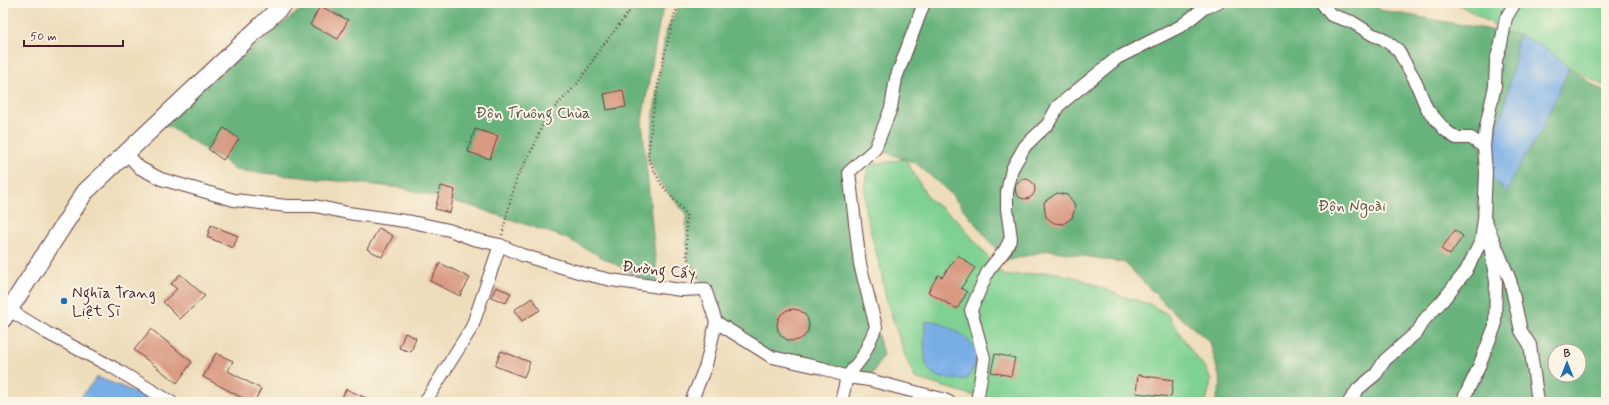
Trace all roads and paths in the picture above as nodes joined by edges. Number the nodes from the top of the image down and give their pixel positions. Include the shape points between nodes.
1 (285, 3) edge
2 (636, 3) edge
3 (680, 3) edge
4 (924, 3) edge
5 (1218, 3) edge
6 (1322, 3) edge
7 (1515, 3) edge
8 (1484, 147) junction
9 (126, 153) junction
10 (1484, 219) junction
11 (500, 245) junction
12 (705, 289) junction
13 (6, 314) edge
14 (716, 322) junction
15 (847, 377) junction
16 (171, 402) edge
17 (425, 402) edge
18 (691, 402) edge
19 (841, 402) edge
20 (949, 402) edge
21 (977, 402) edge
22 (1349, 402) edge
23 (1462, 402) edge
24 (1538, 402) edge

1 - 9 street
2 - 11 path via 578,83 545,118 535,144 517,177
3 - 12 path via 674,16 659,78 648,158 661,184 686,214 687,258
4 - 15 street via 896,78 891,108 875,149 849,172 860,264 876,327 863,356
5 - 21 street via 1204,8 1181,26 1117,58 1058,106 1048,124 1025,146 1012,169 1007,192 1011,238 988,271 970,310 984,358
6 - 8 street via 1331,15 1352,22 1398,50 1414,78 1427,109 1445,130 1456,138 1470,138
7 - 8 street via 1506,18 1496,60 1495,86
8 - 10 street
9 - 11 street, Đường Cấy via 140,168 160,179 234,200 287,206 315,206 412,222
9 - 13 street via 85,192
10 - 22 street via 1481,240 1466,271 1425,319 1418,331 1385,360 1376,374 1358,389
10 - 23 street via 1496,282 1495,326
10 - 24 street via 1510,280 1521,331 1530,345
11 - 12 street, Đường Cấy via 522,255 611,280 681,290
11 - 17 street via 472,327
12 - 14 street, Đường Cấy
13 - 16 street via 114,368
14 - 15 street via 772,357 822,368
14 - 18 street via 706,365
15 - 19 street
15 - 20 street

